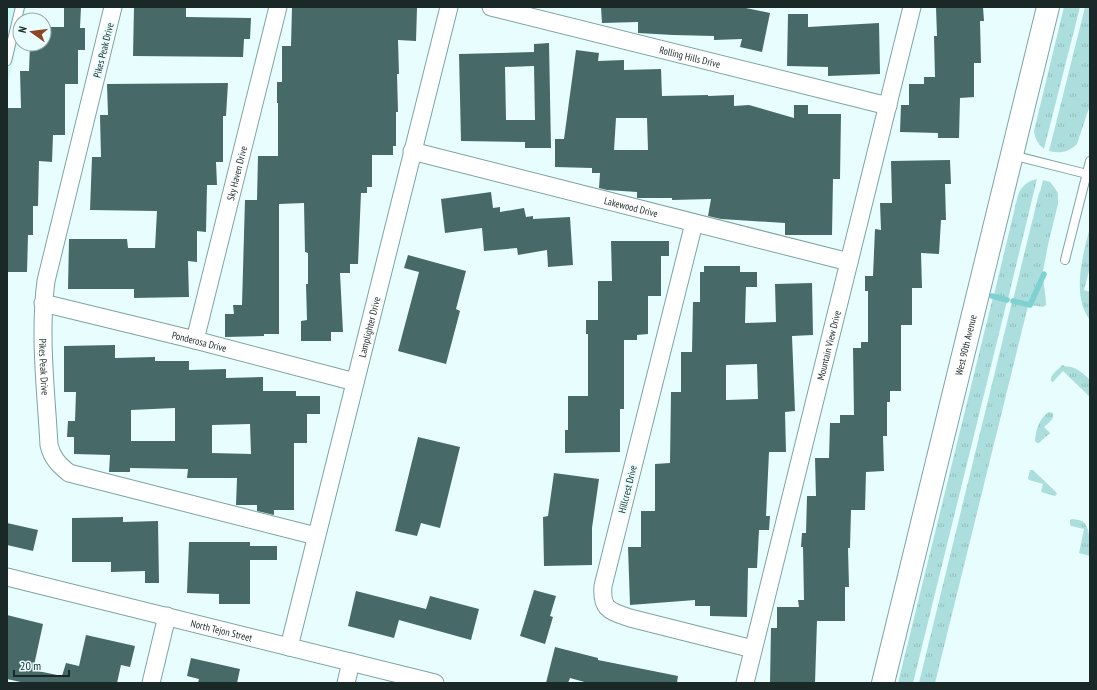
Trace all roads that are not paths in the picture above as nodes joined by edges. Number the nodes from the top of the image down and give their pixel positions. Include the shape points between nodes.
1 (20, 7) edge
2 (113, 7) edge
3 (278, 7) edge
4 (449, 7) edge
5 (491, 7) edge
6 (912, 7) edge
7 (1048, 7) edge
8 (7, 61) edge
9 (888, 106) junction
10 (412, 151) junction
11 (1012, 155) junction
12 (1090, 161) edge
13 (1087, 174) junction
14 (694, 223) junction
15 (1065, 260) dead end
16 (849, 262) junction
17 (43, 303) junction
18 (195, 340) junction
19 (355, 382) junction
20 (316, 536) junction
21 (7, 576) edge
22 (167, 616) junction
23 (289, 646) junction
24 (753, 649) junction
25 (351, 662) junction
26 (151, 683) edge
27 (346, 683) edge
28 (435, 683) edge
29 (745, 683) edge
30 (883, 683) edge

1 - 8 lane
2 - 17 street, Pikes Peak Drive via 46,281
3 - 18 street, Sky Haven Drive
4 - 10 street, Lamplighter Drive
5 - 9 street, Rolling Hills Drive
6 - 9 street, Mountain View Drive
7 - 11 street, West 90th Avenue
9 - 16 street, Mountain View Drive
10 - 14 street, Lakewood Drive
10 - 19 street, Lamplighter Drive
11 - 13 lane
11 - 30 street, West 90th Avenue
12 - 13 lane
13 - 15 lane
14 - 16 street, Lakewood Drive
14 - 24 street, Hillcrest Drive via 602,597 607,608 615,613
16 - 24 street, Mountain View Drive
17 - 18 street, Ponderosa Drive
17 - 20 street, Pikes Peak Drive via 49,445 59,466 69,473
18 - 19 street, Ponderosa Drive
19 - 20 street, Lamplighter Drive
20 - 23 street, Lamplighter Drive
21 - 22 street, North Tejon Street
22 - 23 street, North Tejon Street
22 - 26 street
23 - 25 street, North Tejon Street
24 - 29 street, Mountain View Drive
25 - 27 street
25 - 28 street, North Tejon Street

